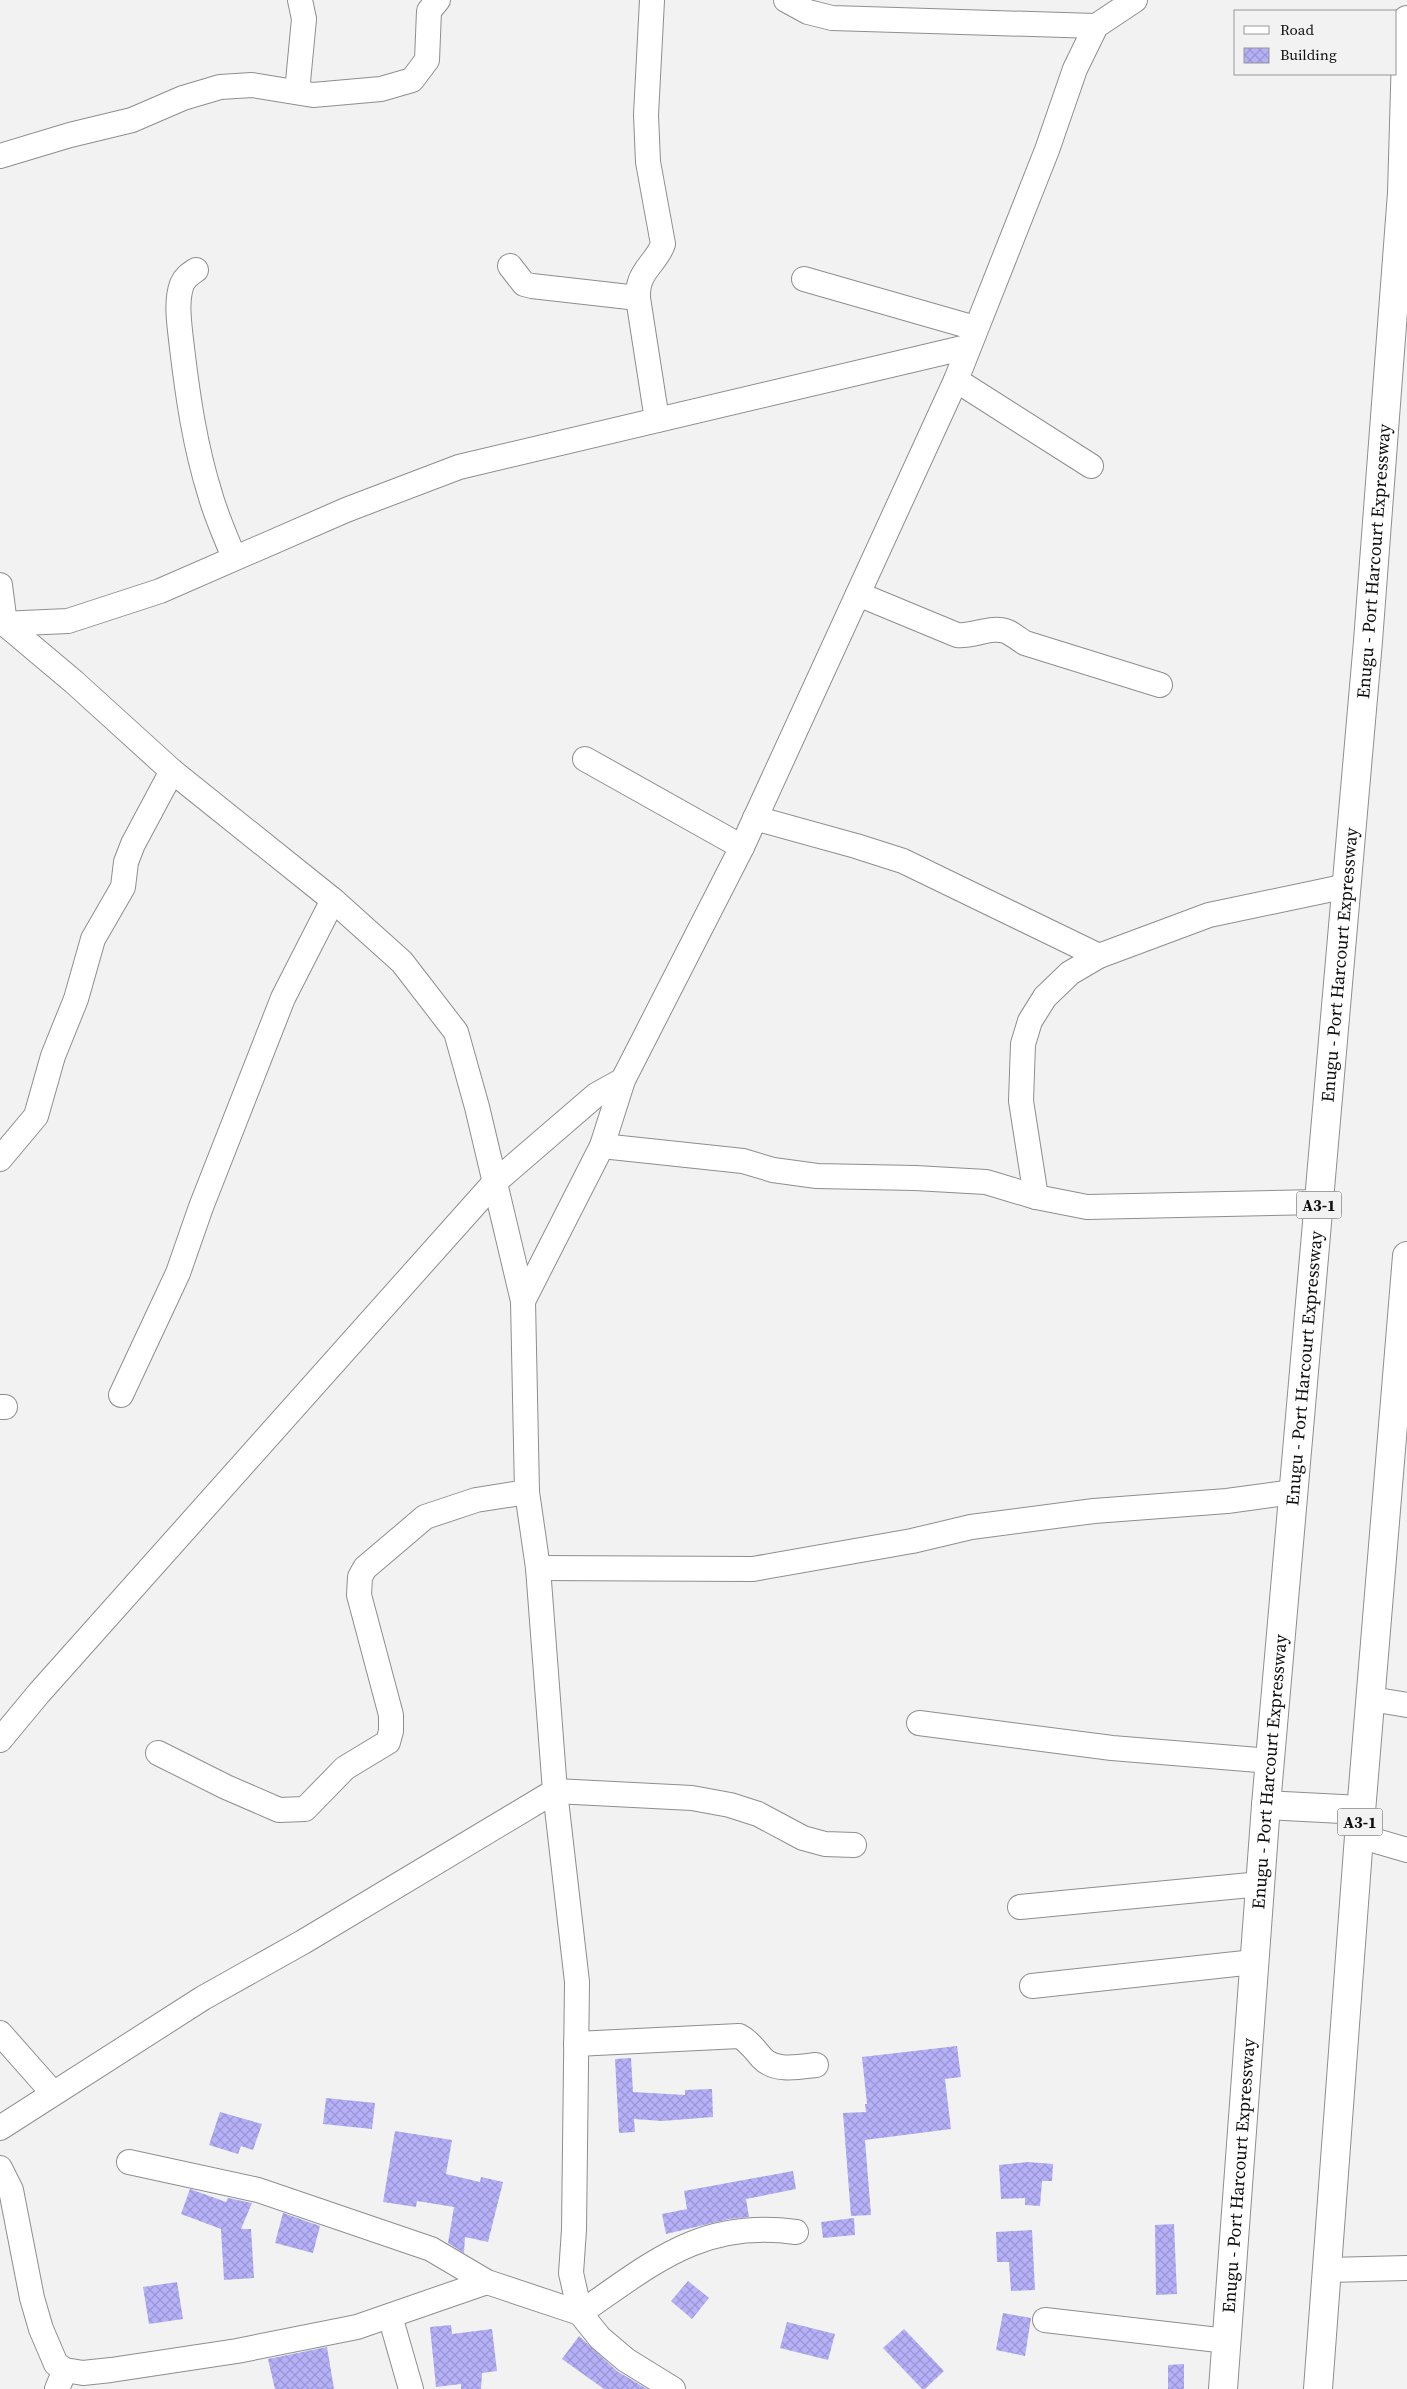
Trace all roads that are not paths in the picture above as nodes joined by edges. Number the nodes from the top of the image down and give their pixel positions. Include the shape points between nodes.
1 (300, 0) edge
2 (438, 0) edge
3 (652, 0) edge
4 (786, 0) edge
5 (1135, 0) edge
6 (857, 9) edge
7 (1407, 20) edge
8 (1096, 26) junction
9 (297, 92) junction
10 (0, 156) edge
11 (510, 266) dead end
12 (196, 270) dead end
13 (804, 279) dead end
14 (638, 298) junction
15 (971, 338) junction
16 (956, 380) junction
17 (657, 420) junction
18 (1091, 466) dead end
19 (234, 558) junction
20 (0, 585) edge
21 (858, 594) junction
22 (3, 624) edge
23 (1160, 685) dead end
24 (585, 759) dead end
25 (172, 771) junction
26 (755, 818) junction
27 (742, 847) junction
28 (1347, 886) junction
29 (334, 900) junction
30 (1099, 956) junction
31 (623, 1080) junction
32 (602, 1146) junction
33 (0, 1159) edge
34 (494, 1183) junction
35 (1036, 1197) junction
36 (1319, 1202) junction
37 (1407, 1256) edge
38 (523, 1301) junction
39 (1402, 1385) edge
40 (121, 1395) dead end
41 (527, 1492) junction
42 (1293, 1492) junction
43 (538, 1568) junction
44 (1371, 1699) junction
45 (1407, 1705) edge
46 (919, 1723) dead end
47 (0, 1740) edge
48 (158, 1753) dead end
49 (1270, 1761) junction
50 (555, 1790) junction
51 (1266, 1805) junction
52 (1360, 1823) junction
53 (854, 1844) dead end
54 (1407, 1850) edge
55 (1261, 1884) junction
56 (1020, 1907) dead end
57 (1254, 1962) junction
58 (1032, 1986) dead end
59 (0, 2033) edge
60 (576, 2044) junction
61 (816, 2065) dead end
62 (52, 2092) junction
63 (1, 2122) edge
64 (129, 2162) dead end
65 (0, 2168) edge
66 (796, 2232) dead end
67 (1407, 2268) edge
68 (1328, 2270) junction
69 (487, 2282) junction
70 (580, 2313) junction
71 (390, 2316) junction
72 (1045, 2320) dead end
73 (1227, 2341) junction
74 (61, 2380) edge
75 (411, 2389) edge
76 (673, 2389) edge
77 (1223, 2389) edge
78 (1318, 2389) edge

1 - 9 street via 304,19
2 - 9 street via 428,11 427,60 412,80 381,89 313,95
3 - 14 street via 646,115 648,162 663,244 640,282
4 - 6 street via 808,12 832,18
5 - 8 street
6 - 8 street
7 - 28 highway, Enugu - Port Harcourt Expressway / A3-1 via 1402,193
8 - 15 street via 1074,69 1046,150
9 - 10 street via 252,85 220,87 182,98 132,120
11 - 14 street via 524,284 532,286
12 - 19 street via 187,276 179,299 184,370 196,442 210,496
13 - 15 street
14 - 17 street
15 - 16 street
15 - 17 street
16 - 18 street
16 - 21 street
17 - 19 street via 459,467 346,510
19 - 22 street via 160,591 68,621
20 - 22 street
21 - 23 street via 957,635 969,636 991,629 1007,632 1025,643
21 - 26 street
22 - 25 street via 88,694
24 - 27 street
25 - 29 street
25 - 33 street via 126,862 122,887 93,939 36,1116
26 - 27 street
26 - 30 street via 903,861
27 - 31 street
28 - 30 street via 1209,914
28 - 36 highway, Enugu - Port Harcourt Expressway / A3-1
29 - 34 street via 402,962 456,1032
29 - 40 street via 283,998 178,1274
30 - 35 street via 1070,973 1045,997 1030,1021 1023,1044 1021,1101
31 - 32 street
31 - 34 street via 596,1095
32 - 35 street via 743,1161 773,1170 817,1176 986,1182
32 - 38 street
34 - 38 street
34 - 47 street
35 - 36 street via 1087,1207
36 - 42 highway, Enugu - Port Harcourt Expressway / A3-1
37 - 39 highway, A3-1
38 - 41 street
39 - 44 highway, A3-1
41 - 43 street
41 - 48 street via 476,1500 425,1517 365,1568 360,1577 359,1595 391,1715 391,1731 388,1742 345,1768 305,1809 279,1810
42 - 43 street via 1227,1501 1094,1510 971,1527 912,1541 753,1568
42 - 49 highway, Enugu - Port Harcourt Expressway / A3-1
43 - 50 street
44 - 45 street
44 - 52 highway, A3-1
46 - 49 street via 1112,1748
49 - 51 highway, Enugu - Port Harcourt Expressway / A3-1
50 - 53 street via 692,1798 758,1814 810,1840 825,1844
50 - 60 street via 577,1982
50 - 62 street
51 - 52 highway
51 - 55 highway, Enugu - Port Harcourt Expressway / A3-1
52 - 54 street
52 - 68 highway, A3-1
55 - 56 street
55 - 57 highway, Enugu - Port Harcourt Expressway / A3-1
57 - 58 street
57 - 73 highway, Enugu - Port Harcourt Expressway / A3-1
59 - 62 street
60 - 61 street via 739,2036 768,2063 790,2068
60 - 70 street via 571,2272
62 - 63 street
64 - 69 street via 267,2193 431,2249
65 - 74 street via 11,2190 32,2298
66 - 70 street via 767,2228 732,2230 690,2243 663,2256
67 - 68 street
68 - 78 highway, A3-1
69 - 70 street
69 - 71 street
70 - 76 street via 600,2338 626,2360
71 - 74 street via 237,2351 92,2372
71 - 75 street
72 - 73 street
73 - 77 highway, Enugu - Port Harcourt Expressway / A3-1

